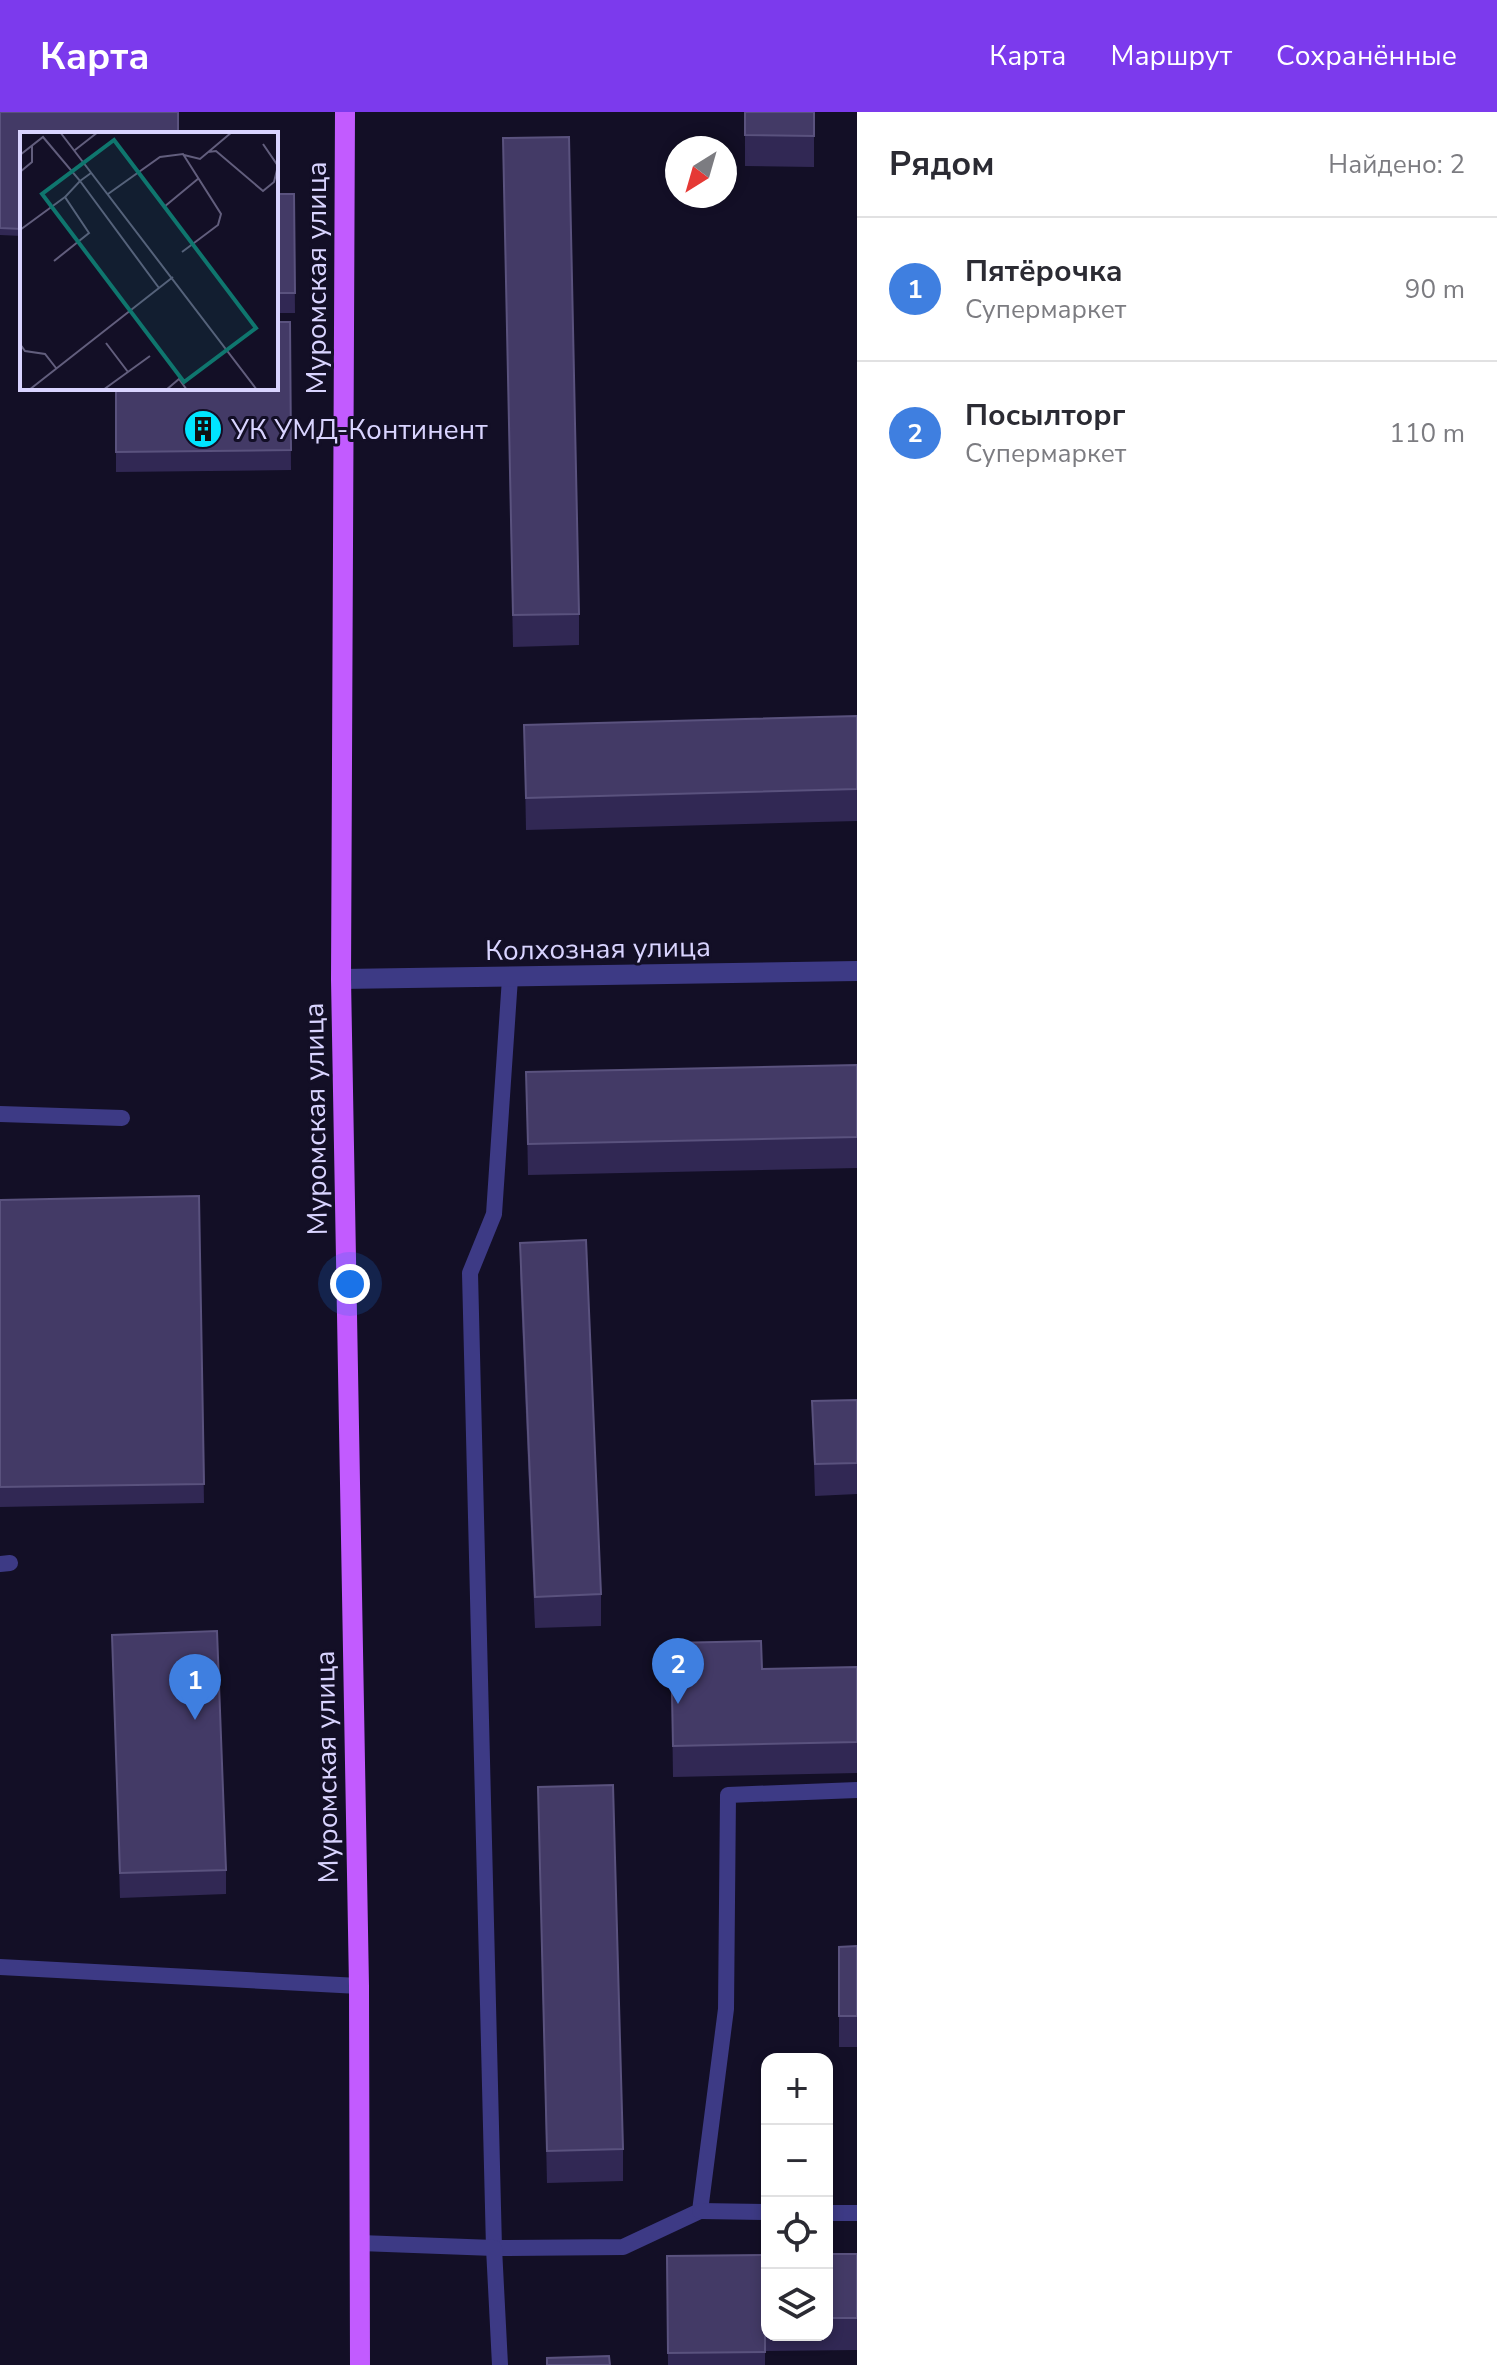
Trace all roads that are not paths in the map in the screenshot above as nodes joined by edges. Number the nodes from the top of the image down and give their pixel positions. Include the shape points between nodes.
1 (345, 112) edge
2 (857, 971) edge
3 (510, 978) junction
4 (341, 979) junction
5 (0, 1114) edge
6 (122, 1118) dead end
7 (857, 1790) edge
8 (0, 1967) edge
9 (359, 1986) junction
10 (700, 2211) junction
11 (761, 2212) edge
12 (833, 2213) edge
13 (857, 2213) edge
14 (360, 2243) junction
15 (494, 2248) junction
16 (360, 2365) edge
17 (500, 2365) edge

1 - 4 main road, Муромская улица
2 - 3 street, Колхозная улица
3 - 4 street, Колхозная улица
3 - 15 lane via 494,1214 470,1273
4 - 9 main road, Муромская улица
5 - 6 lane
7 - 10 lane via 728,1795 726,2009
8 - 9 lane
9 - 14 main road, Муромская улица
10 - 11 lane
10 - 15 lane via 623,2247
12 - 13 lane
14 - 15 lane
14 - 16 main road, Муромская улица
15 - 17 lane

